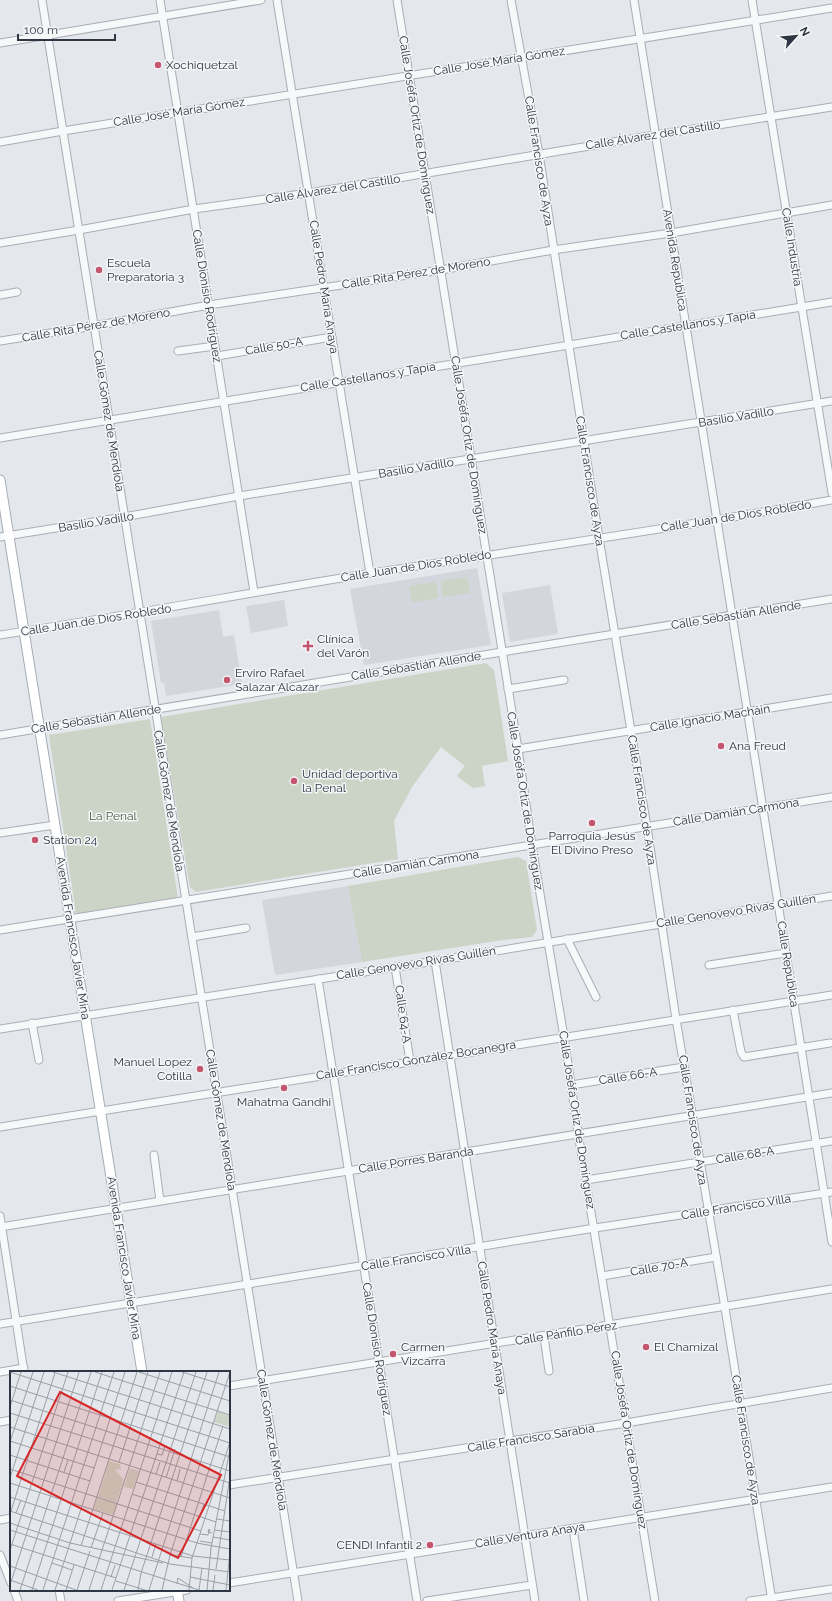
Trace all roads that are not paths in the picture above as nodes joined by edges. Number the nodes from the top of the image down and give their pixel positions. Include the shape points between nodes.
1 (42, 0) edge
2 (160, 0) edge
3 (261, 0) edge
4 (277, 0) edge
5 (397, 0) edge
6 (512, 0) edge
7 (634, 0) edge
8 (752, 0) edge
9 (832, 8) edge
10 (163, 16) junction
11 (756, 20) junction
12 (48, 35) junction
13 (640, 39) junction
14 (0, 43) edge
15 (522, 58) junction
16 (409, 76) junction
17 (292, 94) junction
18 (832, 107) edge
19 (178, 112) junction
20 (771, 116) junction
21 (63, 131) junction
22 (655, 135) junction
23 (0, 142) edge
24 (539, 154) junction
25 (425, 174) junction
26 (309, 193) junction
27 (832, 205) edge
28 (194, 209) junction
29 (786, 212) junction
30 (79, 230) junction
31 (671, 233) junction
32 (0, 243) edge
33 (553, 250) junction
34 (440, 270) junction
35 (324, 289) junction
36 (17, 292) dead end
37 (0, 295) edge
38 (832, 302) edge
39 (209, 305) junction
40 (802, 307) junction
41 (94, 326) junction
42 (686, 326) junction
43 (332, 337) junction
44 (0, 341) edge
45 (568, 345) junction
46 (215, 346) junction
47 (178, 351) dead end
48 (217, 356) junction
49 (456, 363) junction
50 (339, 382) junction
51 (224, 401) junction
52 (832, 401) edge
53 (818, 403) junction
54 (109, 421) junction
55 (701, 422) junction
56 (0, 438) edge
57 (584, 441) junction
58 (471, 459) junction
59 (355, 478) junction
60 (0, 480) edge
61 (832, 493) edge
62 (239, 496) junction
63 (832, 500) edge
64 (124, 518) junction
65 (717, 521) junction
66 (4, 536) edge
67 (599, 538) junction
68 (486, 555) junction
69 (370, 573) junction
70 (254, 592) junction
71 (832, 599) edge
72 (139, 613) junction
73 (732, 615) junction
74 (24, 632) junction
75 (615, 634) junction
76 (0, 635) edge
77 (502, 652) junction
78 (564, 680) dead end
79 (508, 689) junction
80 (832, 698) edge
81 (155, 710) junction
82 (748, 712) junction
83 (40, 729) junction
84 (631, 731) junction
85 (0, 735) edge
86 (518, 749) junction
87 (832, 797) edge
88 (763, 808) junction
89 (55, 825) junction
90 (647, 827) junction
91 (0, 833) edge
92 (532, 846) junction
93 (832, 896) edge
94 (186, 901) junction
95 (778, 904) junction
96 (70, 920) junction
97 (662, 923) junction
98 (246, 928) dead end
99 (0, 930) edge
100 (192, 937) junction
101 (567, 939) junction
102 (548, 942) junction
103 (786, 953) junction
104 (435, 961) junction
105 (709, 965) dead end
106 (396, 967) junction
107 (318, 979) junction
108 (832, 995) edge
109 (201, 997) junction
110 (596, 997) dead end
111 (794, 1001) junction
112 (733, 1010) junction
113 (85, 1015) junction
114 (676, 1020) junction
115 (32, 1023) junction
116 (0, 1028) edge
117 (564, 1037) junction
118 (830, 1043) dead end
119 (801, 1048) junction
120 (450, 1055) junction
121 (39, 1060) dead end
122 (410, 1061) junction
123 (684, 1067) junction
124 (333, 1073) junction
125 (571, 1085) junction
126 (216, 1092) junction
127 (832, 1093) edge
128 (809, 1096) junction
129 (100, 1110) junction
130 (692, 1114) junction
131 (0, 1127) edge
132 (578, 1133) junction
133 (832, 1141) edge
134 (816, 1143) junction
135 (465, 1152) junction
136 (154, 1155) dead end
137 (700, 1162) junction
138 (349, 1171) junction
139 (586, 1180) junction
140 (232, 1189) junction
141 (832, 1192) edge
142 (824, 1193) junction
143 (160, 1201) junction
144 (116, 1209) junction
145 (708, 1211) junction
146 (0, 1216) edge
147 (1, 1226) edge
148 (595, 1228) junction
149 (832, 1242) edge
150 (480, 1247) junction
151 (716, 1257) junction
152 (364, 1266) junction
153 (602, 1276) junction
154 (247, 1285) junction
155 (832, 1290) edge
156 (131, 1303) junction
157 (725, 1308) junction
158 (16, 1322) junction
159 (0, 1324) edge
160 (610, 1326) junction
161 (544, 1336) junction
162 (495, 1344) junction
163 (379, 1363) junction
164 (24, 1370) edge
165 (10, 1371) edge
166 (12, 1371) edge
167 (142, 1371) edge
168 (0, 1372) edge
169 (549, 1372) dead end
170 (263, 1381) junction
171 (230, 1386) edge
172 (832, 1388) edge
173 (740, 1403) junction
174 (10, 1420) edge
175 (0, 1422) edge
176 (626, 1423) junction
177 (510, 1441) junction
178 (394, 1459) junction
179 (278, 1477) junction
180 (230, 1485) edge
181 (832, 1487) edge
182 (756, 1499) junction
183 (10, 1518) edge
184 (642, 1518) junction
185 (0, 1520) edge
186 (573, 1528) junction
187 (525, 1536) junction
188 (0, 1555) edge
189 (409, 1555) junction
190 (293, 1573) junction
191 (10, 1580) edge
192 (230, 1583) edge
193 (532, 1585) junction
194 (832, 1589) edge
195 (14, 1591) edge
196 (59, 1591) edge
197 (175, 1591) edge
198 (181, 1591) edge
199 (772, 1600) edge
200 (18, 1601) edge
201 (61, 1601) edge
202 (118, 1601) edge
203 (179, 1601) edge
204 (298, 1601) edge
205 (417, 1601) edge
206 (426, 1601) edge
207 (535, 1601) edge
208 (584, 1601) edge
209 (655, 1601) edge
210 (750, 1601) edge

1 - 12 street, Calle Gómez de Mendiola
2 - 10 street, Calle Dionisio Rodríguez
3 - 10 street
4 - 17 street, Calle Pedro María Anaya
5 - 16 street, Calle Joséfa Ortiz de Domínguez
6 - 15 street, Calle Francisco de Ayza
7 - 13 street, Avenida República
8 - 11 street, Calle Industria
9 - 11 street, Calle José María Gómez
10 - 12 street
10 - 19 street, Calle Dionisio Rodríguez
11 - 13 street, Calle José María Gómez
11 - 20 street, Calle Industria
12 - 14 street
12 - 21 street, Calle Gómez de Mendiola
13 - 15 street, Calle José María Gómez
13 - 22 street, Avenida República
15 - 16 street, Calle José María Gómez
15 - 24 street, Calle Francisco de Ayza
16 - 17 street, Calle José María Gómez
16 - 25 street, Calle Joséfa Ortiz de Domínguez
17 - 19 street, Calle José María Gómez
17 - 26 street, Calle Pedro María Anaya
18 - 20 street, Calle Álvarez del Castillo
19 - 21 street, Calle José María Gómez
19 - 28 street, Calle Dionisio Rodríguez
20 - 22 street, Calle Álvarez del Castillo
20 - 29 street, Calle Industria
21 - 23 street, Calle José María Gómez
21 - 30 street, Calle Gómez de Mendiola
22 - 24 street, Calle Álvarez del Castillo
22 - 31 street, Avenida República
24 - 25 street, Calle Álvarez del Castillo
24 - 33 street, Calle Francisco de Ayza
25 - 26 street, Calle Álvarez del Castillo
25 - 34 street, Calle Joséfa Ortiz de Domínguez
26 - 28 street, Calle Álvarez del Castillo
26 - 35 street, Calle Pedro María Anaya
27 - 29 street, Calle Rita Pérez de Moreno
28 - 30 street, Calle Álvarez del Castillo
28 - 39 street, Calle Dionisio Rodríguez
29 - 31 street, Calle Rita Pérez de Moreno
29 - 40 street, Calle Industria
30 - 32 street, Calle Álvarez del Castillo
30 - 41 street, Calle Gómez de Mendiola
31 - 33 street, Calle Rita Pérez de Moreno
31 - 42 street, Avenida República
33 - 34 street, Calle Rita Pérez de Moreno
33 - 45 street, Calle Francisco de Ayza
34 - 35 street, Calle Rita Pérez de Moreno
34 - 49 street, Calle Joséfa Ortiz de Domínguez
35 - 39 street, Calle Rita Pérez de Moreno
35 - 43 street, Calle Pedro María Anaya
36 - 37 street
38 - 40 street, Calle Castellanos y Tapia
39 - 41 street, Calle Rita Pérez de Moreno
39 - 46 street, Calle Dionisio Rodríguez
40 - 42 street, Calle Castellanos y Tapia
40 - 53 street, Calle Industria
41 - 44 street, Calle Rita Pérez de Moreno
41 - 54 street, Calle Gómez de Mendiola
42 - 45 street, Calle Castellanos y Tapia
42 - 55 street, Avenida República
43 - 48 street, Calle 50-A
43 - 50 street, Calle Pedro María Anaya
45 - 49 street, Calle Castellanos y Tapia
45 - 57 street, Calle Francisco de Ayza
46 - 47 street
46 - 48 street, Calle Dionisio Rodríguez
48 - 51 street, Calle Dionisio Rodríguez
49 - 50 street, Calle Castellanos y Tapia
49 - 58 street, Calle Joséfa Ortiz de Domínguez
50 - 51 street, Calle Castellanos y Tapia
50 - 59 street, Calle Pedro María Anaya
51 - 54 street, Calle Castellanos y Tapia
51 - 62 street, Calle Dionisio Rodríguez
52 - 53 street, Basilio Vadillo
53 - 55 street, Basilio Vadillo
53 - 61 street, Calle Industria
54 - 56 street, Calle Castellanos y Tapia
54 - 64 street, Calle Gómez de Mendiola
55 - 57 street, Basilio Vadillo
55 - 65 street, Avenida República
57 - 58 street, Basilio Vadillo
57 - 67 street, Calle Francisco de Ayza
58 - 59 street, Basilio Vadillo
58 - 68 street, Calle Joséfa Ortiz de Domínguez
59 - 62 street, Basilio Vadillo
59 - 69 street, Calle Pedro María Anaya
60 - 66 main road, Avenida Francisco Javier Mina
62 - 64 street, Basilio Vadillo
62 - 70 street, Calle Dionisio Rodríguez
63 - 65 street, Calle Juan de Dios Robledo
64 - 66 street, Basilio Vadillo
64 - 72 street, Calle Gómez de Mendiola
65 - 67 street, Calle Juan de Dios Robledo
65 - 73 street, Calle República
66 - 74 main road, Avenida Francisco Javier Mina
67 - 68 street, Calle Juan de Dios Robledo
67 - 75 street, Calle Francisco de Ayza
68 - 69 street, Calle Juan de Dios Robledo
68 - 77 street, Calle Joséfa Ortiz de Domínguez
69 - 70 street, Calle Juan de Dios Robledo
70 - 72 street, Calle Juan de Dios Robledo
71 - 73 street, Calle Sebastián Allende
72 - 74 street, Calle Juan de Dios Robledo
72 - 81 street, Calle Gómez de Mendiola
73 - 75 street, Calle Sebastián Allende
73 - 82 street, Calle República
74 - 76 street, Calle Juan de Dios Robledo
74 - 83 main road, Avenida Francisco Javier Mina
75 - 77 street, Calle Sebastián Allende
75 - 84 street, Calle Francisco de Ayza
77 - 79 street, Calle Joséfa Ortiz de Domínguez
77 - 81 street, Calle Sebastián Allende
78 - 79 street
79 - 86 street, Calle Joséfa Ortiz de Domínguez
80 - 82 street, Calle Ignacio Macháin
81 - 83 street, Calle Sebastián Allende
81 - 94 street, Calle Gómez de Mendiola
82 - 84 street, Calle Ignacio Macháin
82 - 88 street, Calle República
83 - 85 street, Calle Sebastián Allende
83 - 89 main road, Avenida Francisco Javier Mina
84 - 86 street, Calle Ignacio Macháin
84 - 90 street, Calle Francisco de Ayza
86 - 92 street, Calle Joséfa Ortiz de Domínguez
87 - 88 street, Calle Damián Carmona
88 - 90 street, Calle Damián Carmona
88 - 95 street, Calle República
89 - 91 street
89 - 96 main road, Avenida Francisco Javier Mina
90 - 92 street, Calle Damián Carmona
90 - 97 street, Calle Francisco de Ayza
92 - 94 street, Calle Damián Carmona
92 - 102 street, Calle Joséfa Ortiz de Domínguez
93 - 95 street, Calle Genovevo Rivas Guillén
94 - 96 street, Calle Damián Carmona
94 - 100 street, Calle Gómez de Mendiola
95 - 97 street, Calle Genovevo Rivas Guillén
95 - 103 street, Calle República
96 - 99 street, Calle Damián Carmona
96 - 113 main road, Avenida Francisco Javier Mina
97 - 101 street, Calle Genovevo Rivas Guillén
97 - 114 street, Calle Francisco de Ayza
98 - 100 street
100 - 109 street, Calle Gómez de Mendiola
101 - 102 street, Calle Genovevo Rivas Guillén
101 - 110 street
102 - 104 street, Calle Genovevo Rivas Guillén
102 - 117 street, Calle Joséfa Ortiz de Domínguez
103 - 105 street
103 - 111 street, Calle República
104 - 106 street, Calle Genovevo Rivas Guillén
104 - 120 street, Calle Pedro María Anaya
106 - 107 street, Calle Genovevo Rivas Guillén
106 - 122 street, Calle 64-A
107 - 109 street, Calle Genovevo Rivas Guillén
107 - 124 street, Calle Dionisio Rodríguez
108 - 111 street, Calle Francisco González Bocanegra
109 - 113 street, Calle Genovevo Rivas Guillén
109 - 126 street, Calle Gómez de Mendiola
111 - 112 street, Calle Francisco González Bocanegra
111 - 119 street, Calle República
112 - 114 street, Calle Francisco González Bocanegra
112 - 119 street via 743,1056
113 - 115 street, Calle Genovevo Rivas Guillén
113 - 129 main road, Avenida Francisco Javier Mina
114 - 117 street, Calle Francisco González Bocanegra
114 - 123 street, Calle Francisco de Ayza
115 - 116 street, Calle Genovevo Rivas Guillén
115 - 121 street
117 - 120 street, Calle Francisco González Bocanegra
117 - 125 street, Calle Joséfa Ortiz de Domínguez
118 - 119 street
119 - 128 street, Calle República
120 - 122 street, Calle Francisco González Bocanegra
120 - 135 street, Calle Pedro María Anaya
122 - 124 street, Calle Francisco González Bocanegra
123 - 125 street, Calle 66-A
123 - 130 street, Calle Francisco de Ayza
124 - 126 street, Calle Francisco González Bocanegra
124 - 138 street, Calle Dionisio Rodríguez
125 - 132 street, Calle Joséfa Ortiz de Domínguez
126 - 129 street, Calle Francisco González Bocanegra
126 - 140 street, Calle Gómez de Mendiola
127 - 128 street, Calle Porres Baranda
128 - 130 street, Calle Porres Baranda
128 - 134 street, Calle República
129 - 131 street, Calle Francisco González Bocanegra
129 - 144 main road, Avenida Francisco Javier Mina
130 - 132 street, Calle Porres Baranda
130 - 137 street, Calle Francisco de Ayza
132 - 135 street, Calle Porres Baranda
132 - 139 street, Calle Joséfa Ortiz de Domínguez
133 - 134 street, Calle 68-A
134 - 137 street, Calle 68-A
134 - 142 street, Calle República
135 - 138 street, Calle Porres Baranda
135 - 150 street, Calle Pedro María Anaya
136 - 143 street
137 - 139 street, Calle 68-A
137 - 145 street, Calle Francisco de Ayza
138 - 140 street, Calle Porres Baranda
138 - 152 street, Calle Dionisio Rodríguez
139 - 148 street, Calle Joséfa Ortiz de Domínguez
140 - 143 street, Calle Porres Baranda
140 - 154 street, Calle Gómez de Mendiola
141 - 142 street, Calle Francisco Villa
142 - 145 street, Calle Francisco Villa
142 - 149 street, Calle República
143 - 144 street, Calle Porres Baranda
144 - 147 street, Calle Porres Baranda
144 - 156 main road, Avenida Francisco Javier Mina
145 - 148 street, Calle Francisco Villa
145 - 151 street, Calle Francisco de Ayza
146 - 147 street
147 - 158 street
148 - 150 street, Calle Francisco Villa
148 - 153 street, Calle Joséfa Ortiz de Domínguez
150 - 152 street, Calle Francisco Villa
150 - 162 street, Calle Pedro María Anaya
151 - 153 street, Calle 70-A
151 - 157 street, Calle Francisco de Ayza
152 - 154 street, Calle Francisco Villa
152 - 163 street, Calle Dionisio Rodríguez
153 - 160 street, Calle Joséfa Ortiz de Domínguez
154 - 156 street, Calle Francisco Villa
154 - 170 street, Calle Gómez de Mendiola
155 - 157 street, Calle Pánfilo Pérez
156 - 158 street, Calle Francisco Villa
156 - 167 main road, Avenida Francisco Javier Mina
157 - 160 street, Calle Pánfilo Pérez
157 - 173 street, Calle Francisco de Ayza
158 - 159 street, Calle Francisco Villa
158 - 164 street
160 - 161 street, Calle Pánfilo Pérez
160 - 176 street, Calle Joséfa Ortiz de Domínguez
161 - 162 street, Calle Pánfilo Pérez
161 - 169 street
162 - 163 street, Calle Pánfilo Pérez
162 - 177 street, Calle Pedro María Anaya
163 - 170 street, Calle Pánfilo Pérez
163 - 178 street, Calle Dionisio Rodríguez
164 - 166 street
165 - 168 street
170 - 171 street, Calle Pánfilo Pérez
170 - 179 street, Calle Gómez de Mendiola
172 - 173 street, Calle Francisco Sarabia
173 - 176 street, Calle Francisco Sarabia
173 - 182 street, Calle Francisco de Ayza
174 - 175 street
176 - 177 street, Calle Francisco Sarabia
176 - 184 street, Calle Joséfa Ortiz de Domínguez
177 - 178 street, Calle Francisco Sarabia
177 - 187 street, Calle Pedro María Anaya
178 - 179 street, Calle Francisco Sarabia
178 - 189 street, Calle Dionisio Rodríguez
179 - 180 street, Calle Francisco Sarabia
179 - 190 street, Calle Gómez de Mendiola
181 - 182 street, Calle Ventura Anaya
182 - 184 street, Calle Ventura Anaya
182 - 199 street, Calle Francisco de Ayza
183 - 185 street
184 - 186 street, Calle Ventura Anaya
184 - 209 street, Calle Joséfa Ortiz de Domínguez
186 - 187 street, Calle Ventura Anaya
186 - 208 street
187 - 189 street, Calle Ventura Anaya
187 - 193 street, Calle Pedro María Anaya
188 - 191 street
189 - 190 street, Calle Ventura Anaya
189 - 205 street, Calle Dionisio Rodríguez
190 - 192 street, Calle Ventura Anaya
190 - 204 street, Calle Gómez de Mendiola
193 - 206 street
193 - 207 street, Calle Pedro María Anaya
194 - 199 street
195 - 200 street
196 - 201 street
197 - 202 street
198 - 203 main road
199 - 210 street

